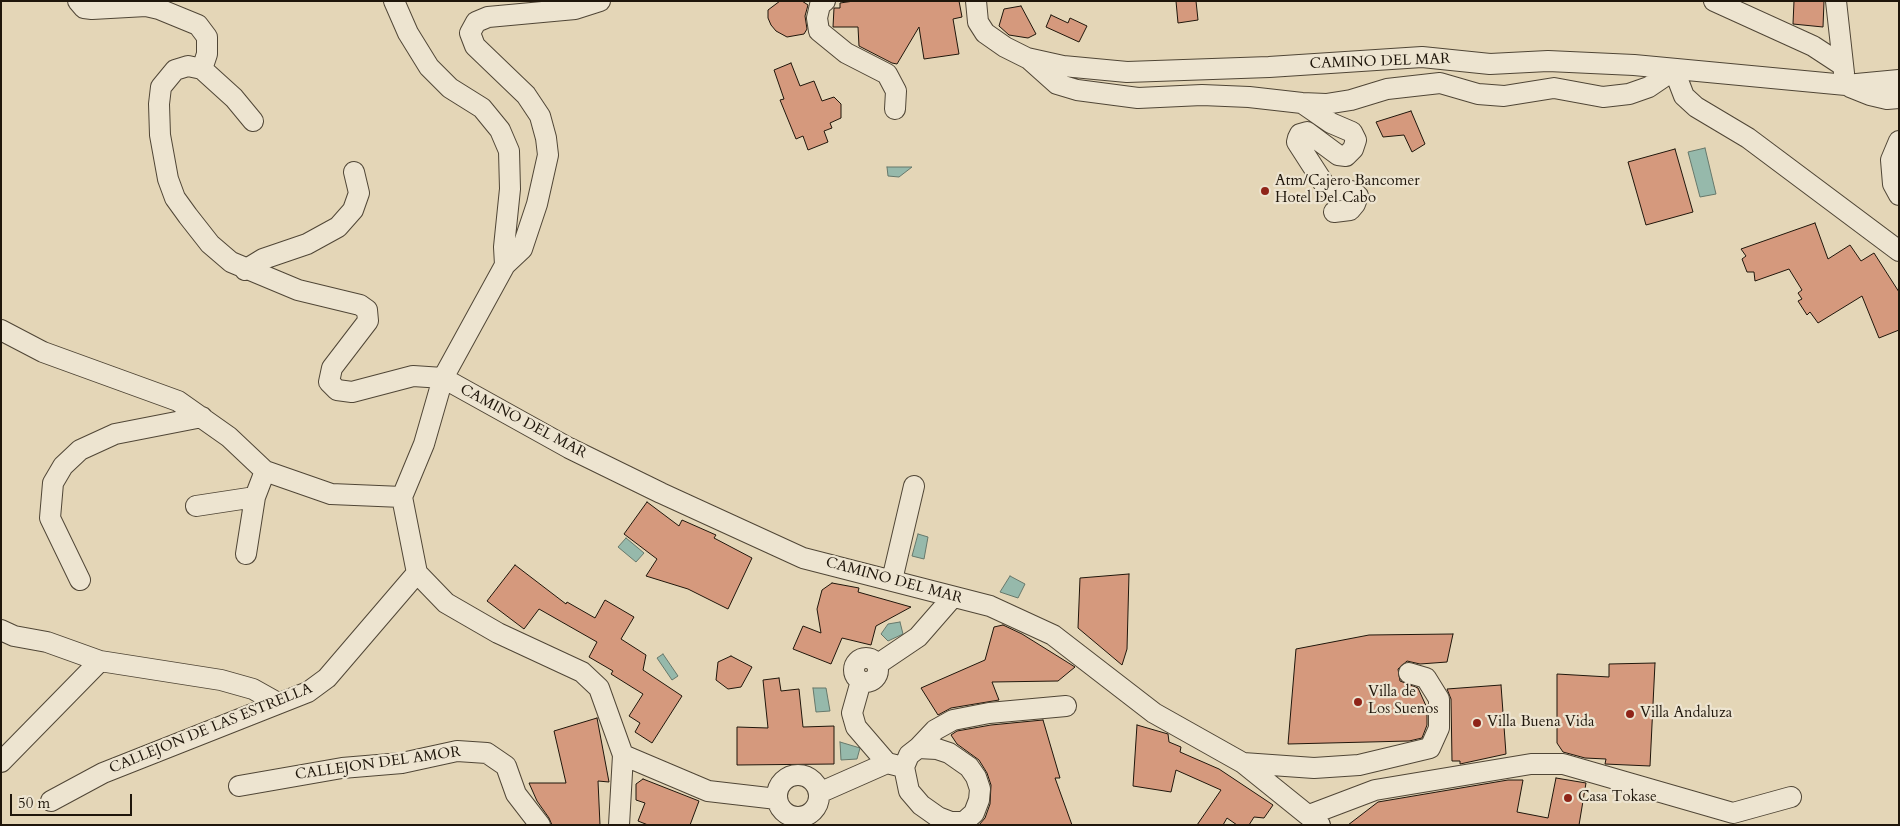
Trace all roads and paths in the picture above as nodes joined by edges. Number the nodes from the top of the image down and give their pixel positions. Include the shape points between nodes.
1 (394, 1) edge
2 (600, 1) edge
3 (825, 1) edge
4 (976, 1) edge
5 (1714, 1) edge
6 (1836, 1) edge
7 (85, 5) edge
8 (1028, 58) junction
9 (1842, 65) junction
10 (202, 69) junction
11 (1674, 70) junction
12 (1899, 80) edge
13 (1846, 85) junction
14 (1899, 98) edge
15 (1302, 104) junction
16 (895, 109) dead end
17 (253, 121) dead end
18 (1899, 141) edge
19 (354, 172) dead end
20 (1899, 195) edge
21 (1334, 212) dead end
22 (1899, 251) edge
23 (505, 265) junction
24 (245, 270) junction
25 (1, 330) edge
26 (443, 378) junction
27 (202, 417) junction
28 (265, 471) junction
29 (914, 486) dead end
30 (255, 497) junction
31 (402, 497) junction
32 (196, 506) dead end
33 (246, 554) dead end
34 (417, 573) junction
35 (80, 580) dead end
36 (892, 580) junction
37 (952, 598) junction
38 (1, 630) edge
39 (100, 660) junction
40 (1409, 672) dead end
41 (278, 703) junction
42 (1066, 706) dead end
43 (918, 748) junction
44 (623, 755) junction
45 (1, 762) edge
46 (1243, 763) junction
47 (895, 765) junction
48 (239, 786) dead end
49 (819, 793) junction
50 (1791, 797) dead end
51 (778, 799) junction
52 (52, 801) dead end
53 (1314, 820) edge
54 (964, 824) edge
55 (540, 825) edge
56 (619, 825) edge

1 - 23 street via 408,33 429,67 450,88 482,108 500,130 509,151
2 - 23 street via 575,8 488,17 476,22 470,33 475,46 526,95 540,116 546,138 548,156 537,204 522,249
3 - 16 street via 820,5 817,18 819,31 846,53 886,74 896,91
4 - 8 street, CAMINO DEL MAR via 978,22 984,33
5 - 9 street via 1813,46
6 - 9 street
7 - 10 street via 146,6 198,25 206,37 207,54
8 - 11 street, CAMINO DEL MAR via 1063,66 1127,72 1422,57 1490,64 1548,61
8 - 15 street via 1057,84 1077,90 1138,98 1202,95
9 - 13 street
10 - 17 street via 234,98
10 - 24 street via 180,67 166,78 162,87 160,135 168,179 175,198 210,244
11 - 13 street, CAMINO DEL MAR
11 - 15 street via 1649,87 1629,94 1603,97 1554,88 1504,96 1440,83 1387,89 1326,104
11 - 22 street via 1684,96 1696,107 1748,138
12 - 13 street, CAMINO DEL MAR
13 - 14 street, CAMINO DEL MAR via 1870,95
15 - 21 street via 1352,132 1356,140 1346,156 1338,156 1307,132 1298,138 1297,142 1326,187 1358,196 1350,210
18 - 20 street via 1891,160
19 - 24 street via 359,194 353,210 338,227
23 - 26 street, CAMINO DEL MAR
24 - 26 street via 298,290 360,305 367,310 368,321 332,368 330,382 337,390 352,392 413,376
25 - 27 street via 44,352 178,401
26 - 31 street, CAMINO DEL MAR via 424,444
26 - 36 street, CAMINO DEL MAR via 569,448 774,545 803,558
27 - 28 street
27 - 35 street via 115,434 80,450 63,466 53,483 50,518
28 - 30 street
28 - 31 street via 331,494
29 - 36 street
30 - 32 street
30 - 33 street
31 - 34 street
34 - 41 street, CALLEJON DE LAS ESTRELLA via 327,678 308,692
34 - 44 street via 446,603 498,633 582,672 599,688
36 - 37 street, CAMINO DEL MAR
37 - 46 street, CAMINO DEL MAR via 990,606 1054,634 1154,713
37 - 47 street via 918,637 878,664 875,678 869,682 861,681 852,713 856,727
38 - 39 street
39 - 41 street via 221,680 253,689
39 - 45 street
40 - 46 street via 1426,678 1439,698 1439,728 1430,748 1359,765 1314,768
41 - 52 street, CALLEJON DE LAS ESTRELLA via 103,773
42 - 43 street via 989,713 953,720 935,730
43 - 47 street
43 - 54 street via 949,753 969,767 976,777 979,800 974,813
44 - 51 street via 708,791
44 - 56 street
46 - 53 street, CAMINO DEL MAR
47 - 49 street
47 - 54 street via 921,805 938,817
48 - 55 street, CALLEJON DEL AMOR via 342,768 402,763 457,751 487,753 506,766 516,794
49 - 51 street via 812,780 792,777 781,785
49 - 51 street via 813,811 802,817 783,811
50 - 53 street via 1733,812 1563,764 1531,764 1375,790

